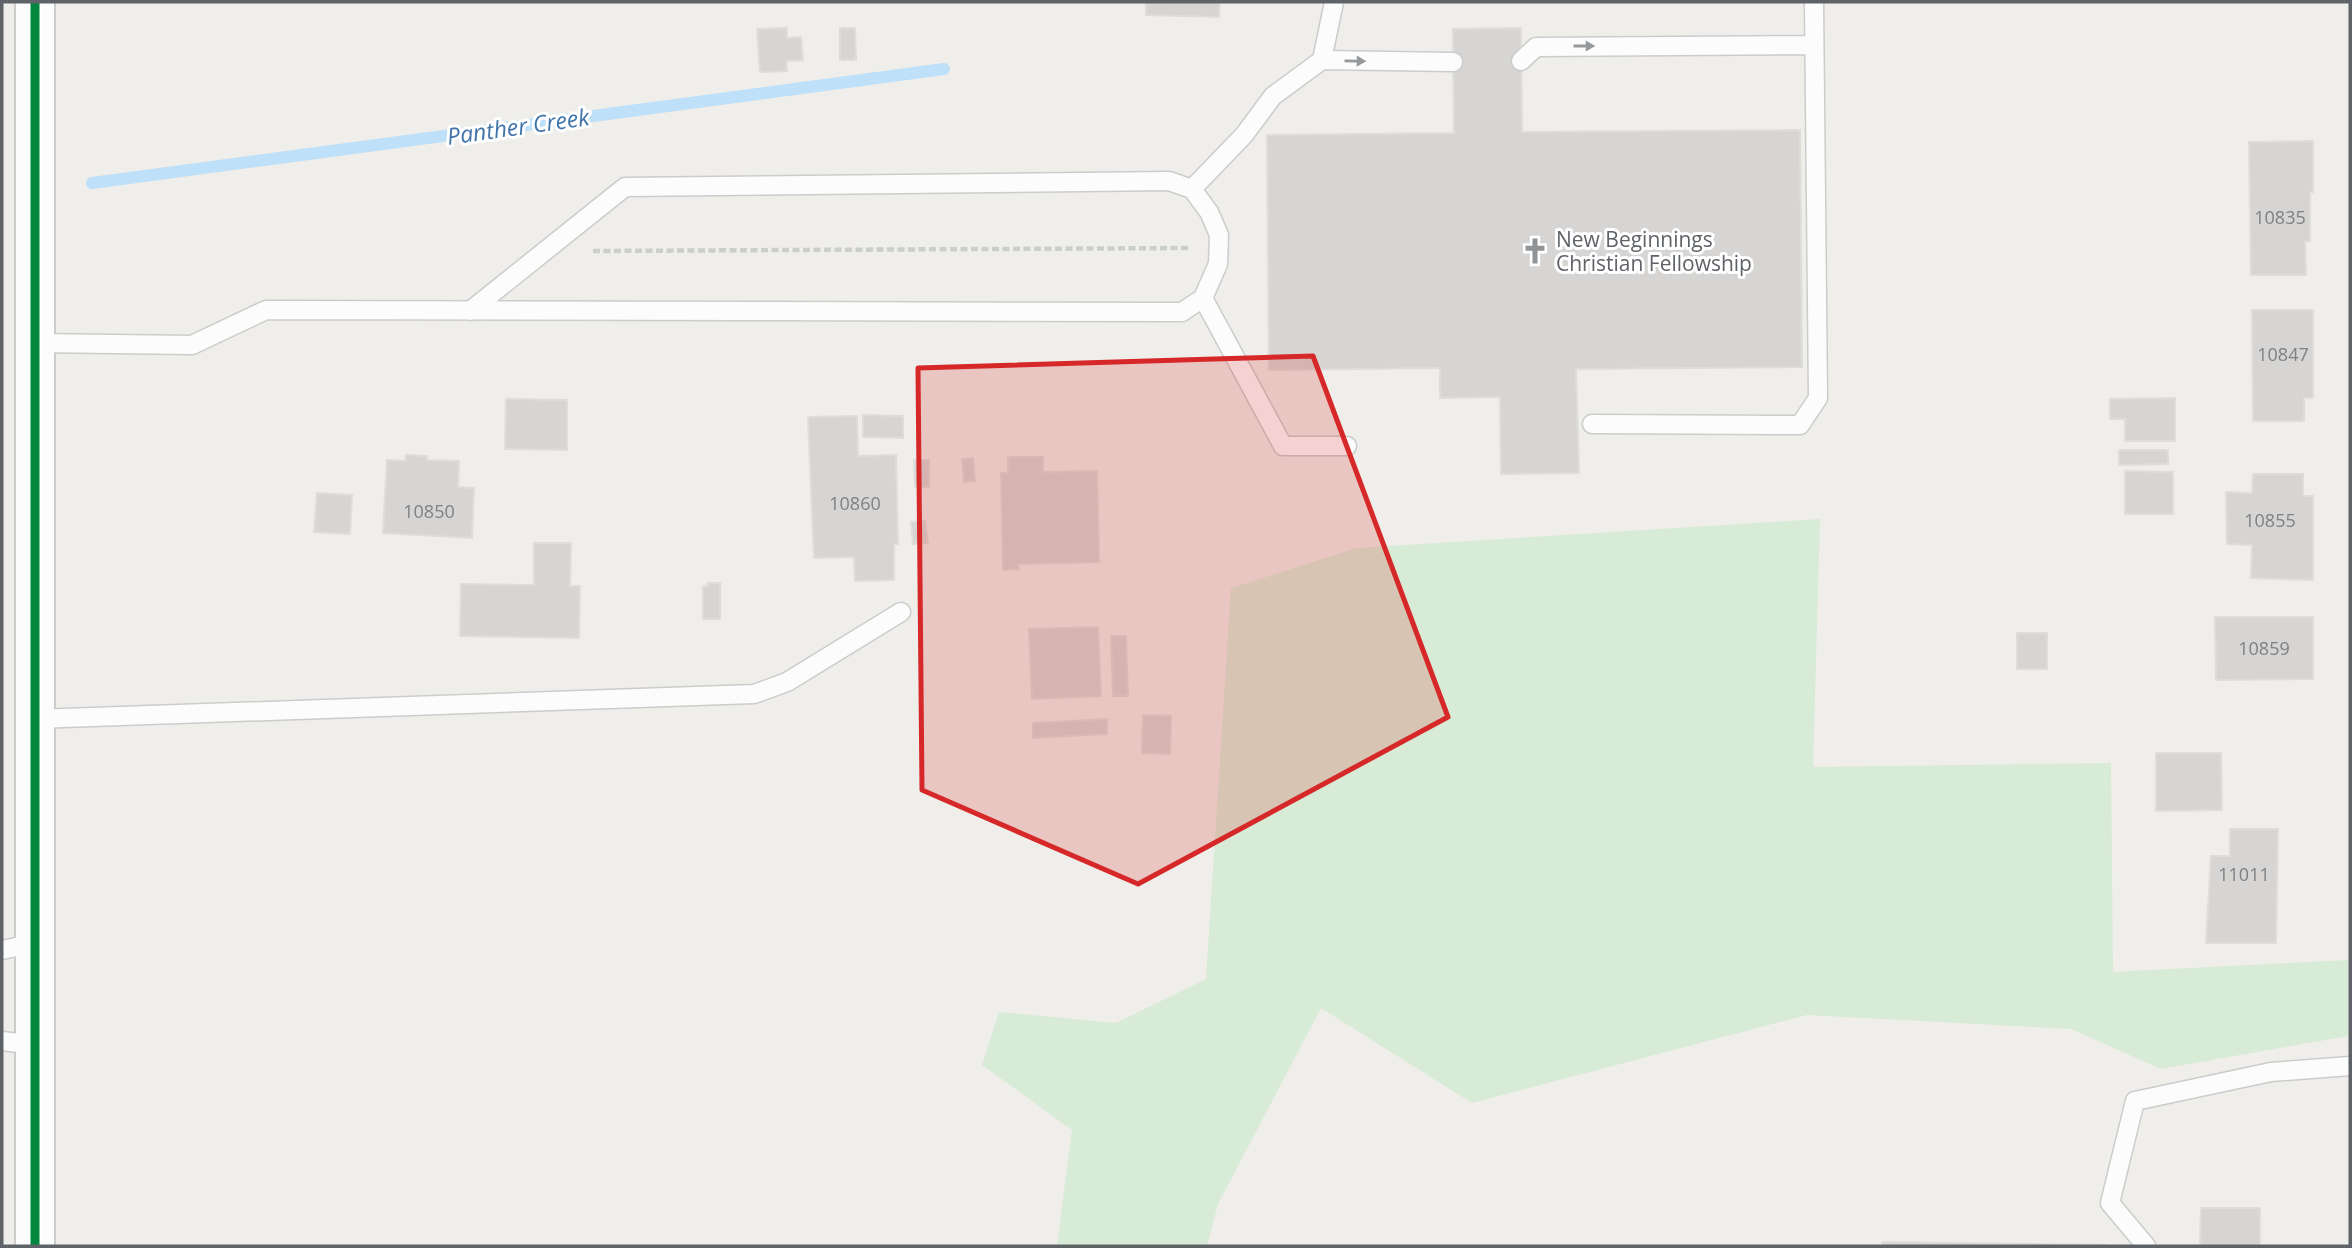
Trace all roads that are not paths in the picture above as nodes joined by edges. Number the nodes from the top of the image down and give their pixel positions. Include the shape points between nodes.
1 (35, 2) edge
2 (1334, 2) edge
3 (1814, 2) edge
4 (1814, 45) junction
5 (1322, 60) junction
6 (1521, 61) dead end
7 (1453, 62) dead end
8 (1192, 188) junction
9 (1203, 298) junction
10 (470, 311) junction
11 (35, 343) junction
12 (1592, 424) dead end
13 (1347, 446) dead end
14 (901, 612) dead end
15 (35, 719) junction
16 (18, 946) edge
17 (18, 1043) edge
18 (2350, 1066) edge
19 (35, 1246) edge
20 (2146, 1246) edge

1 - 11 street
2 - 5 lane
3 - 4 lane
6 -> 4 lane via 1536,47
4 - 12 lane via 1818,398 1812,410 1800,425
5 -> 7 lane
5 - 8 lane via 1273,96 1244,135
8 - 9 lane via 1219,235 1218,264
8 - 10 lane via 1169,181 625,187
9 - 10 lane via 1182,313
9 - 13 lane via 1283,446
10 - 11 lane via 266,310 192,345
11 - 15 street
14 - 15 lane via 787,682 754,694
15 - 16 street
16 - 17 street
17 - 19 street
18 - 20 lane via 2272,1072 2135,1101 2110,1203

